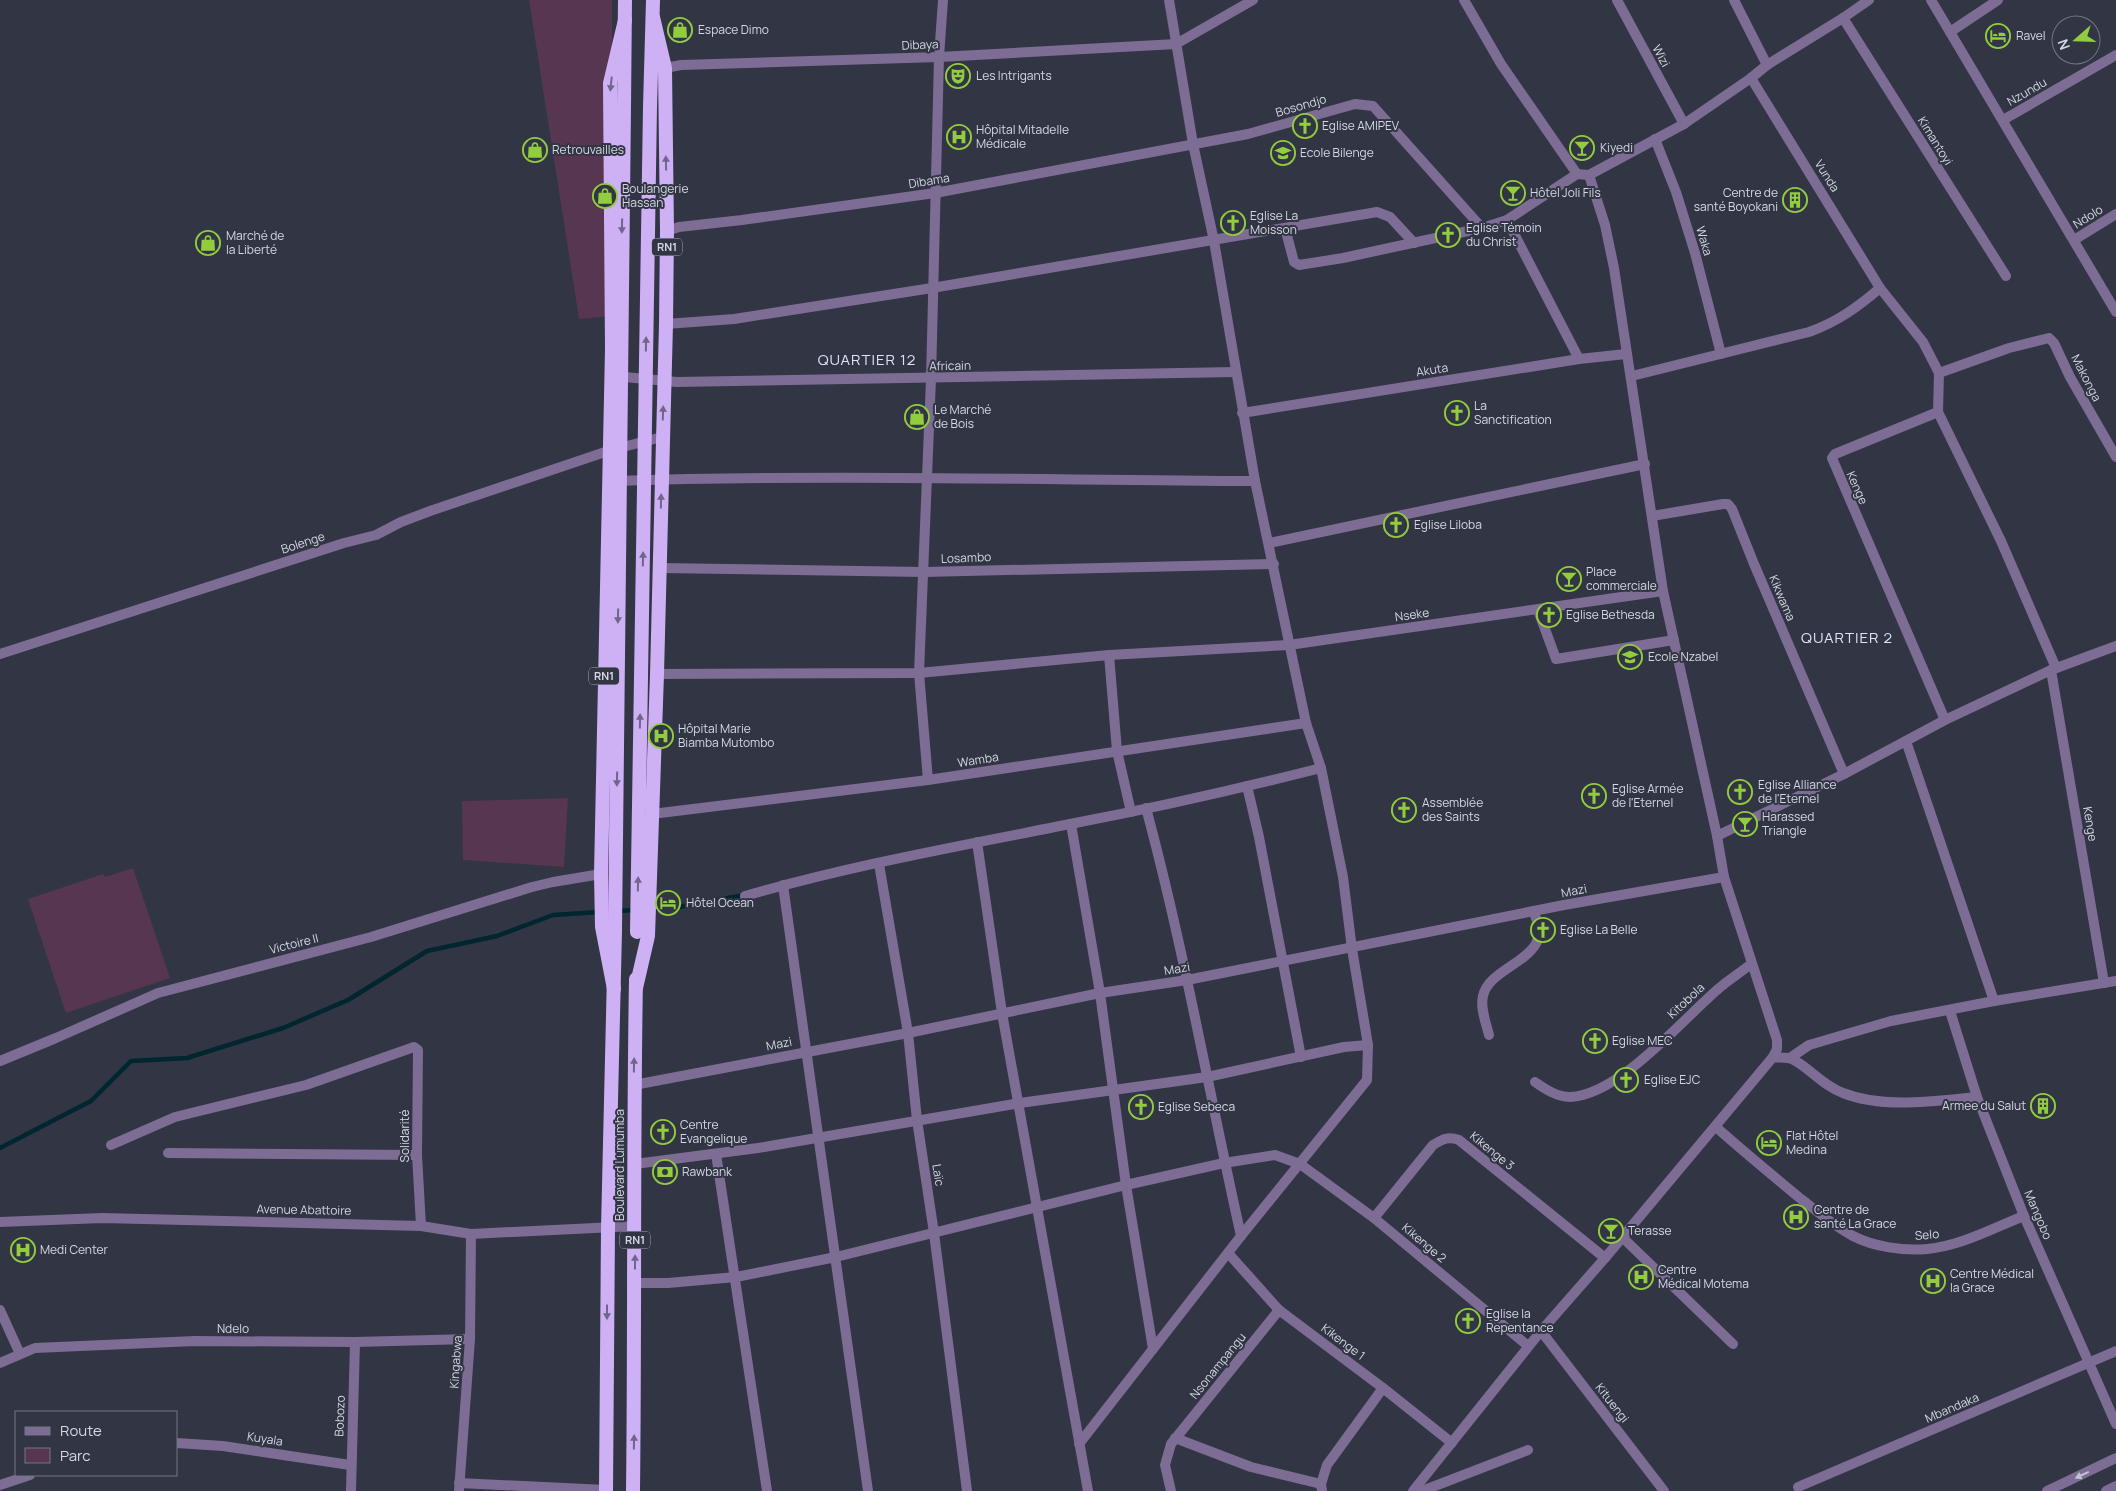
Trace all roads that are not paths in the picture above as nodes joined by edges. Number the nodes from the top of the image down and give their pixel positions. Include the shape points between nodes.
1 (626, 0) edge
2 (653, 0) edge
3 (943, 0) edge
4 (1169, 0) edge
5 (1253, 0) edge
6 (1464, 0) edge
7 (1617, 0) edge
8 (1734, 0) edge
9 (1869, 0) edge
10 (1932, 0) edge
11 (1998, 0) edge
12 (653, 17) junction
13 (1843, 18) junction
14 (625, 20) junction
15 (1950, 32) junction
16 (1176, 44) junction
17 (2116, 55) edge
18 (939, 56) junction
19 (1767, 65) junction
20 (665, 68) junction
21 (1751, 78) junction
22 (2003, 120) junction
23 (1684, 124) junction
24 (1655, 139) junction
25 (1193, 144) junction
26 (1577, 174) junction
27 (1589, 175) junction
28 (935, 193) junction
29 (2116, 214) edge
30 (1507, 220) junction
31 (1285, 228) junction
32 (1482, 228) junction
33 (667, 231) junction
34 (2074, 240) junction
35 (1214, 241) junction
36 (1414, 243) junction
37 (2006, 276) dead end
38 (932, 288) junction
39 (1880, 288) junction
40 (2116, 312) edge
41 (666, 324) junction
42 (1626, 354) junction
43 (1721, 354) junction
44 (1580, 359) junction
45 (1236, 372) junction
46 (1939, 372) junction
47 (611, 376) junction
48 (1632, 376) junction
49 (931, 379) junction
50 (664, 380) junction
51 (1938, 412) junction
52 (1242, 413) junction
53 (662, 437) junction
54 (610, 450) junction
55 (2116, 457) edge
56 (1645, 464) junction
57 (927, 478) junction
58 (661, 480) junction
59 (1255, 481) junction
60 (609, 482) junction
61 (1652, 516) junction
62 (1269, 543) junction
63 (1274, 564) junction
64 (659, 568) junction
65 (924, 572) junction
66 (1663, 591) junction
67 (1538, 610) junction
68 (1674, 640) junction
69 (1289, 645) junction
70 (2116, 646) edge
71 (0, 654) edge
72 (1109, 655) junction
73 (2054, 669) junction
74 (919, 672) junction
75 (657, 674) junction
76 (1945, 720) junction
77 (1306, 722) junction
78 (1906, 741) junction
79 (1117, 751) junction
80 (1321, 768) junction
81 (1844, 774) junction
82 (928, 780) junction
83 (1247, 786) junction
84 (1146, 808) junction
85 (1131, 812) junction
86 (652, 814) junction
87 (1071, 824) junction
88 (1717, 836) junction
89 (976, 842) junction
90 (879, 864) junction
91 (601, 874) junction
92 (1724, 876) junction
93 (783, 885) junction
94 (745, 896) dead end
95 (1533, 912) junction
96 (609, 929) junction
97 (1352, 949) junction
98 (1282, 962) junction
99 (1751, 964) junction
100 (1187, 980) junction
101 (2116, 981) edge
102 (2104, 983) junction
103 (636, 988) junction
104 (1100, 993) junction
105 (1994, 1001) junction
106 (1950, 1011) junction
107 (1002, 1013) junction
108 (908, 1033) junction
109 (1489, 1034) dead end
110 (1368, 1045) junction
111 (807, 1051) junction
112 (1301, 1057) junction
113 (1773, 1057) junction
114 (1790, 1058) junction
115 (0, 1061) edge
116 (1207, 1077) junction
117 (1535, 1082) dead end
118 (634, 1085) junction
119 (1113, 1090) junction
120 (1977, 1097) junction
121 (1020, 1103) junction
122 (917, 1120) junction
123 (1716, 1127) junction
124 (819, 1138) junction
125 (111, 1145) dead end
126 (168, 1153) dead end
127 (716, 1154) junction
128 (417, 1155) junction
129 (1224, 1163) junction
130 (635, 1164) junction
131 (1300, 1164) junction
132 (1126, 1185) junction
133 (1038, 1207) junction
134 (2024, 1216) junction
135 (1374, 1218) junction
136 (0, 1222) edge
137 (421, 1226) junction
138 (635, 1226) junction
139 (608, 1228) junction
140 (934, 1233) junction
141 (472, 1234) junction
142 (1241, 1236) junction
143 (1622, 1237) junction
144 (1228, 1253) junction
145 (836, 1257) junction
146 (1605, 1258) junction
147 (736, 1277) junction
148 (635, 1283) junction
149 (0, 1310) edge
150 (1279, 1310) junction
151 (1540, 1331) junction
152 (470, 1339) junction
153 (355, 1342) junction
154 (1733, 1344) dead end
155 (1528, 1346) junction
156 (1153, 1349) junction
157 (2116, 1351) edge
158 (20, 1354) junction
159 (0, 1363) edge
160 (2089, 1363) junction
161 (1383, 1388) junction
162 (2116, 1424) edge
163 (1176, 1438) junction
164 (178, 1443) edge
165 (1452, 1443) junction
166 (1079, 1444) junction
167 (1528, 1450) dead end
168 (2116, 1458) edge
169 (350, 1465) junction
170 (27, 1476) edge
171 (0, 1485) edge
172 (2116, 1486) edge
173 (459, 1487) edge
174 (1321, 1487) edge
175 (1798, 1487) dead end
176 (351, 1491) edge
177 (606, 1491) edge
178 (633, 1491) edge
179 (767, 1491) edge
180 (868, 1491) edge
181 (967, 1491) edge
182 (1088, 1491) edge
183 (1171, 1491) edge
184 (1413, 1491) edge
185 (1422, 1491) edge
186 (1664, 1491) edge
187 (2048, 1491) edge
188 (2106, 1491) edge

1 - 14 highway, RN1
2 - 12 highway, RN1
3 - 18 street
4 - 16 street
5 - 16 street
6 - 26 street via 1501,64
7 - 23 street, Wizi
8 - 19 street
9 - 13 street
10 - 15 street
11 - 15 street
12 - 20 highway, RN1
103 -> 12 highway, bridge
13 - 19 street
13 - 37 street, Kimantoyi
14 -> 47 highway, RN1 via 610,83
14 -> 96 highway, bridge
15 - 22 street
16 - 18 street, Dibaya
16 - 25 street
17 - 22 street, Nzundu
18 - 20 street, Dibaya
18 - 28 street
19 - 21 street
33 -> 20 highway, RN1
21 - 23 street
21 - 39 street, Vunda
22 - 34 street
23 - 24 street
24 - 27 street
24 - 43 street, Waka via 1693,244
25 - 28 street, Dibama
25 - 32 street, Bosondjo via 1248,134 1364,103 1373,106 1396,130
25 - 35 street
26 - 27 street
26 - 30 street
27 - 42 street via 1605,225
28 - 33 street, Dibama
28 - 38 street
29 - 34 street, Ndolo
30 - 32 street
30 - 44 street
31 - 35 street
31 - 36 street via 1377,212 1390,217
31 - 36 street via 1294,262 1299,265
32 - 36 street
33 - 41 highway, RN1
34 - 40 street
35 - 38 street
35 - 45 street
38 - 41 street via 734,319
38 - 49 street
39 - 43 street via 1856,309 1833,323
39 - 46 street, Vunda via 1923,342
41 - 50 highway, RN1
42 - 44 street, Akuta
42 - 48 street
43 - 48 street
44 - 52 street, Akuta
45 - 49 street, Africain
45 - 52 street
46 - 51 street
46 - 55 street, Makonga via 2049,338
47 - 50 street, Africain
47 - 54 highway, RN1
48 - 56 street
49 - 50 street, Africain
49 - 57 street
53 -> 50 highway, RN1
51 - 73 street, Kenge via 2001,541
51 - 76 street, Kenge via 1832,458
52 - 59 street
53 - 54 street, Bolenge
53 - 58 highway, RN1
54 - 60 highway, RN1
54 - 71 street, Bolenge via 430,511 376,536 344,543
56 - 61 street
56 - 62 street
57 - 58 street
57 - 59 street
57 - 65 street
58 - 60 street
64 -> 58 highway, RN1
59 - 62 street
60 - 91 highway, RN1
61 - 66 street
61 - 81 street, Kikwama via 1722,504 1728,504 1732,509
62 - 63 street
63 - 65 street, Losambo
63 - 69 street
64 - 65 street, Losambo
64 - 75 highway, RN1
65 - 74 street
66 - 67 street, Nseke
66 - 68 street
67 - 68 street via 1556,659
67 - 69 street, Nseke
68 - 88 street
69 - 72 street
69 - 77 street
70 - 73 street
72 - 74 street
72 - 79 street
73 - 76 street
73 - 102 street, Kenge
74 - 75 street
74 - 82 street
75 - 86 highway, RN1
76 - 78 street
77 - 79 street, Wamba
77 - 80 street
78 - 81 street
78 - 105 street
79 - 82 street, Wamba
79 - 85 street
80 - 83 street
80 - 97 street via 1344,877
81 - 88 street
82 - 86 street, Wamba
83 - 84 street
83 - 98 street
84 - 85 street
84 - 100 street
85 - 87 street
86 - 103 highway, RN1 via 648,936
87 - 89 street
87 - 104 street
88 - 92 street
89 - 90 street
89 - 107 street
90 - 93 street
90 - 108 street, Laïc
91 - 96 highway, RN1 via 601,902
91 - 115 street, Victoire II via 532,887 371,938 158,992
92 - 95 street, Mazi
92 - 99 street
93 - 94 street
93 - 111 street
95 - 97 street, Mazi
95 - 109 street via 1539,923 1538,939 1521,960 1488,985 1483,995
96 - 139 highway, Boulevard Lumumba / RN1 via 614,988
97 - 98 street, Mazi
97 - 110 street
98 - 100 street, Mazi
98 - 112 street
99 - 113 street via 1777,1040
99 - 117 street, Kitobola via 1719,988 1647,1055 1605,1085 1569,1097 1548,1092
100 - 104 street, Mazi
100 - 116 street
101 - 102 street
102 - 105 street
118 -> 103 highway, Boulevard Lumumba / RN1
104 - 107 street, Mazi
104 - 119 street
105 - 106 street
106 - 114 street via 1832,1037 1809,1045
106 - 120 street, Mangobo
107 - 108 street, Mazi
107 - 121 street
108 - 111 street, Mazi
108 - 122 street, Laïc
110 - 112 street
110 - 131 street via 1366,1080
111 - 118 street, Mazi
111 - 124 street
112 - 116 street
113 - 114 street
113 - 123 street
114 - 120 street via 1841,1093 1863,1100 1924,1102
116 - 119 street
116 - 129 street
118 - 130 highway, Boulevard Lumumba / RN1
119 - 121 street
119 - 132 street
120 - 134 street, Mangobo
121 - 122 street
121 - 133 street
122 - 124 street
122 - 140 street, Laïc
123 - 134 street, Selo via 1826,1220 1854,1237 1877,1245 1927,1249 1955,1244
123 - 143 street
124 - 127 street
124 - 145 street
125 - 128 street, Solidarité via 175,1117 306,1085 414,1047 418,1050
126 - 128 street
127 - 130 street
127 - 147 street
128 - 137 street, Solidarité
129 - 131 street, Kikenge 2 via 1275,1155
129 - 132 street, Kikenge 2
129 - 142 street
130 - 138 highway, Boulevard Lumumba / RN1
131 - 135 street, Kikenge 2
131 - 142 street
132 - 133 street, Kikenge 2
132 - 156 street
133 - 140 street, Kikenge 2
133 - 166 street
134 - 160 street, Mangobo
135 - 146 street, Kikenge 3 via 1433,1145 1451,1137 1459,1140
135 - 155 street, Kikenge 2
136 - 137 street, Avenue Abattoire via 102,1218
137 - 141 street, Avenue Abattoire
138 - 139 street, Avenue Abattoire
148 -> 138 highway, Boulevard Lumumba / RN1
139 - 141 street, Avenue Abattoire
139 -> 177 highway, Boulevard Lumumba / RN1
140 - 145 street, Kikenge 2
140 - 181 street, Laïc
141 - 152 street, Kingabwa
142 - 144 street
143 - 146 street
143 - 154 street
144 - 150 street, Kikenge 1
144 - 156 street
145 - 147 street, Kikenge 2
145 - 180 street
146 - 151 street
147 - 148 street, Kikenge 2
147 - 179 street
178 -> 148 highway, Boulevard Lumumba / RN1
149 - 158 street
150 - 161 street, Kikenge 1
150 - 163 street, Nsonampangu
151 - 155 street
151 - 186 street, Kituengi
152 - 153 street, Ndelo
152 - 173 street, Kingabwa
153 - 158 street, Ndelo via 195,1341 35,1348
153 - 169 street, Bobozo
155 - 165 street
156 - 166 street
157 - 160 street, Mbandaka
158 - 159 street, Ndelo
160 - 162 street, Mangobo
160 - 175 street, Mbandaka
161 - 165 street, Kikenge 1
161 - 174 street via 1327,1465
163 - 174 street via 1251,1467
163 - 183 street, Nsonampangu via 1165,1466
164 - 169 street, Kuyala via 222,1446
165 - 184 street
166 - 182 street
167 - 185 street
168 -> 187 street
169 - 176 street, Bobozo
170 - 171 street
172 - 188 street
173 - 177 street

